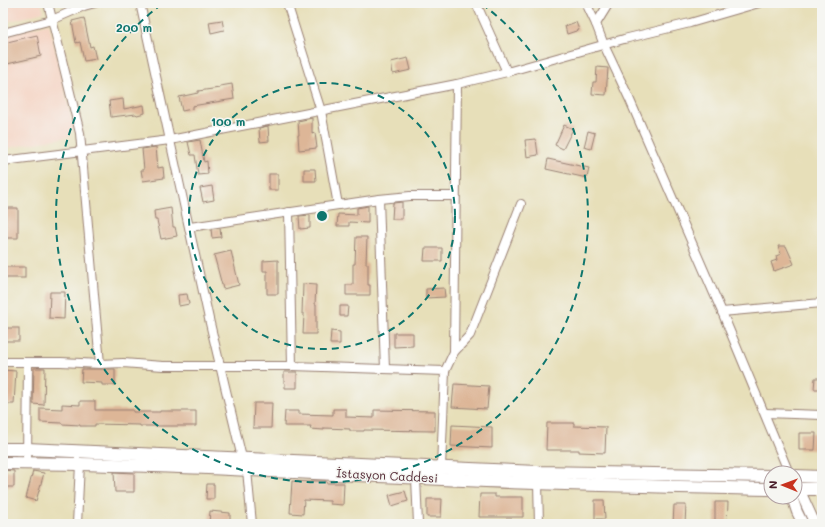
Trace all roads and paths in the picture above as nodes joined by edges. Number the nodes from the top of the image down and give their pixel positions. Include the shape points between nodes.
1 (48, 3) edge
2 (95, 3) edge
3 (140, 3) edge
4 (287, 3) edge
5 (476, 3) edge
6 (586, 3) edge
7 (609, 3) edge
8 (759, 3) edge
9 (52, 20) junction
10 (596, 24) junction
11 (3, 32) edge
12 (604, 45) junction
13 (507, 72) junction
14 (456, 84) junction
15 (321, 111) junction
16 (170, 140) junction
17 (82, 152) junction
18 (3, 161) edge
19 (455, 196) junction
20 (379, 199) junction
21 (521, 204) dead end
22 (338, 205) junction
23 (289, 212) junction
24 (190, 227) junction
25 (822, 303) edge
26 (722, 312) junction
27 (454, 352) junction
28 (3, 362) edge
29 (28, 362) junction
30 (100, 364) junction
31 (220, 365) junction
32 (292, 366) junction
33 (385, 369) junction
34 (445, 372) junction
35 (765, 413) junction
36 (822, 414) edge
37 (3, 449) edge
38 (27, 449) junction
39 (242, 458) junction
40 (3, 463) edge
41 (27, 463) junction
42 (80, 464) junction
43 (786, 465) edge
44 (441, 467) junction
45 (247, 470) junction
46 (763, 476) edge
47 (803, 476) edge
48 (822, 477) edge
49 (416, 478) junction
50 (538, 483) junction
51 (763, 488) edge
52 (803, 489) edge
53 (822, 489) edge
54 (803, 503) edge
55 (796, 505) edge
56 (77, 524) edge
57 (252, 524) edge
58 (418, 524) edge
59 (539, 524) edge
60 (802, 524) edge
61 (815, 524) edge

1 - 9 street
2 - 9 street
3 - 16 street
4 - 15 street
5 - 13 street
6 - 10 street
7 - 10 street
8 - 12 street
9 - 11 street
9 - 17 street via 80,133
10 - 12 street
12 - 13 street
12 - 26 street
13 - 14 street
14 - 15 street
14 - 19 street
15 - 16 street
15 - 22 street
16 - 17 street
16 - 24 street
17 - 18 street
17 - 30 street
19 - 20 street
19 - 27 street
20 - 22 street
20 - 33 street
21 - 27 street via 470,335
22 - 23 street
23 - 24 street
23 - 32 street
24 - 31 street
25 - 26 street
26 - 35 street
27 - 34 street
28 - 29 street
29 - 30 street
29 - 38 street
30 - 31 street
31 - 32 street
31 - 39 street
32 - 33 street
33 - 34 street
34 - 44 street
35 - 36 street
35 - 43 street
37 - 38 main road
38 - 39 main road
38 - 41 street
39 - 44 main road
39 - 45 street
40 - 41 main road, İstasyon Caddesi
41 - 42 main road, İstasyon Caddesi
42 - 45 main road, İstasyon Caddesi
42 - 56 street
44 - 46 main road via 538,472
45 - 49 main road, İstasyon Caddesi
45 - 57 street
47 - 48 main road
49 - 50 main road, İstasyon Caddesi
49 - 58 street
50 - 51 main road, İstasyon Caddesi
50 - 59 street
52 - 53 main road
54 - 61 street
55 - 60 street

